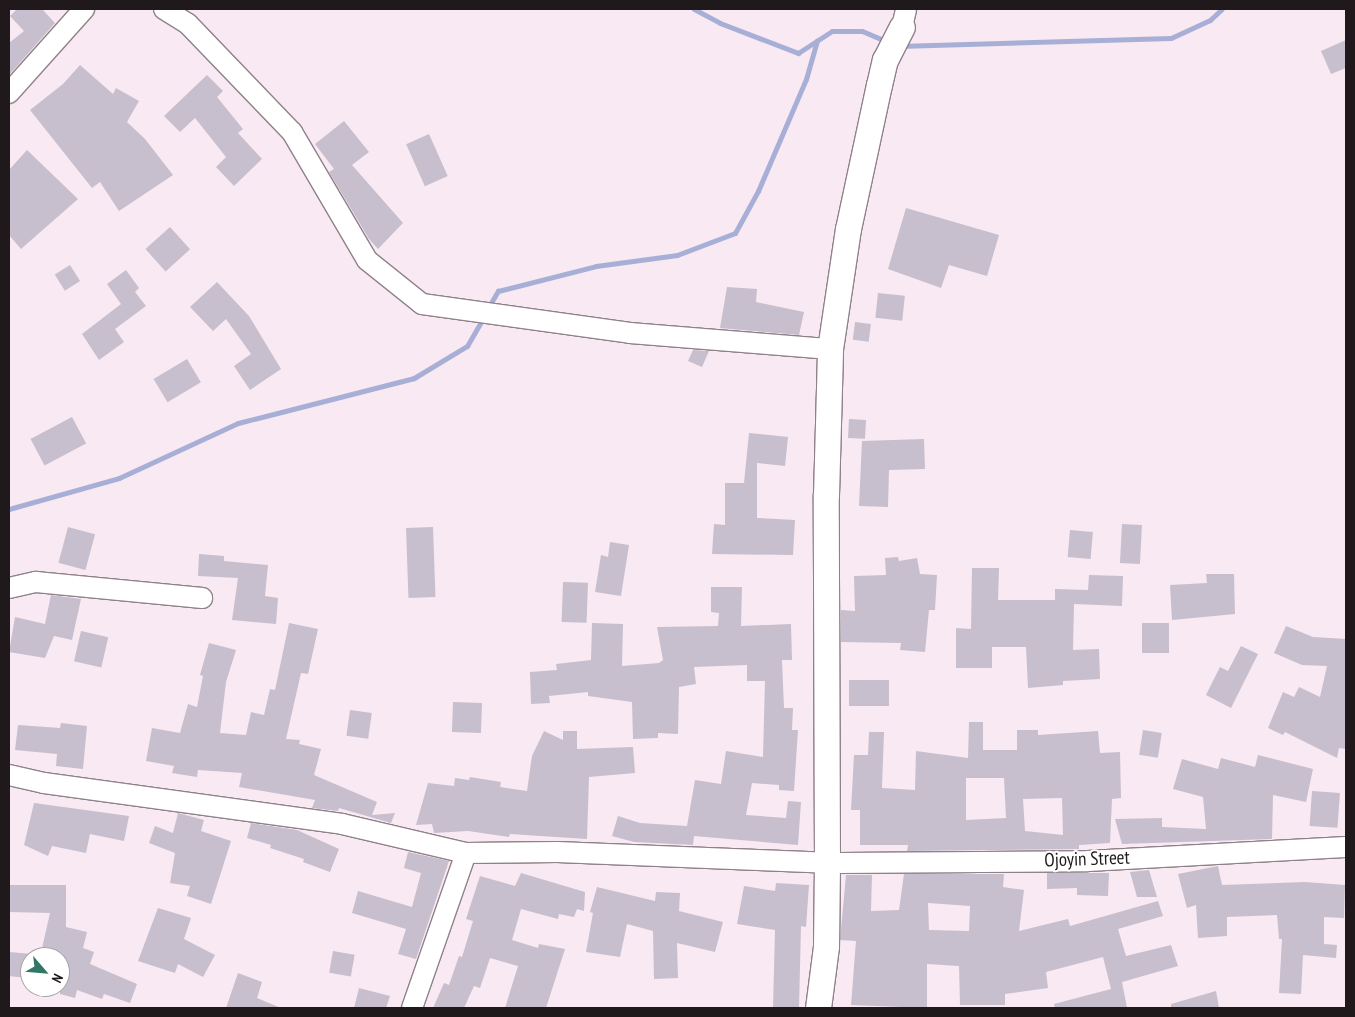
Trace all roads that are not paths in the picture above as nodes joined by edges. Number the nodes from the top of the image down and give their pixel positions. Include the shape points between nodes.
1 (84, 9) edge
2 (164, 9) edge
3 (904, 18) edge
4 (9, 93) edge
5 (830, 349) junction
6 (9, 588) edge
7 (202, 598) dead end
8 (9, 775) edge
9 (1346, 846) edge
10 (466, 853) junction
11 (827, 862) junction
12 (412, 1008) edge
13 (818, 1008) edge

1 - 4 street
2 - 5 street via 188,24 292,132 367,260 422,304 630,333
3 - 5 street via 885,60 848,230
5 - 11 street via 826,495
6 - 7 street via 36,582
8 - 10 street, Ojoyin Street via 44,783 342,824
9 - 11 street, Ojoyin Street via 1088,860
10 - 11 street, Ojoyin Street via 557,852
10 - 12 street
11 - 13 street via 826,946

